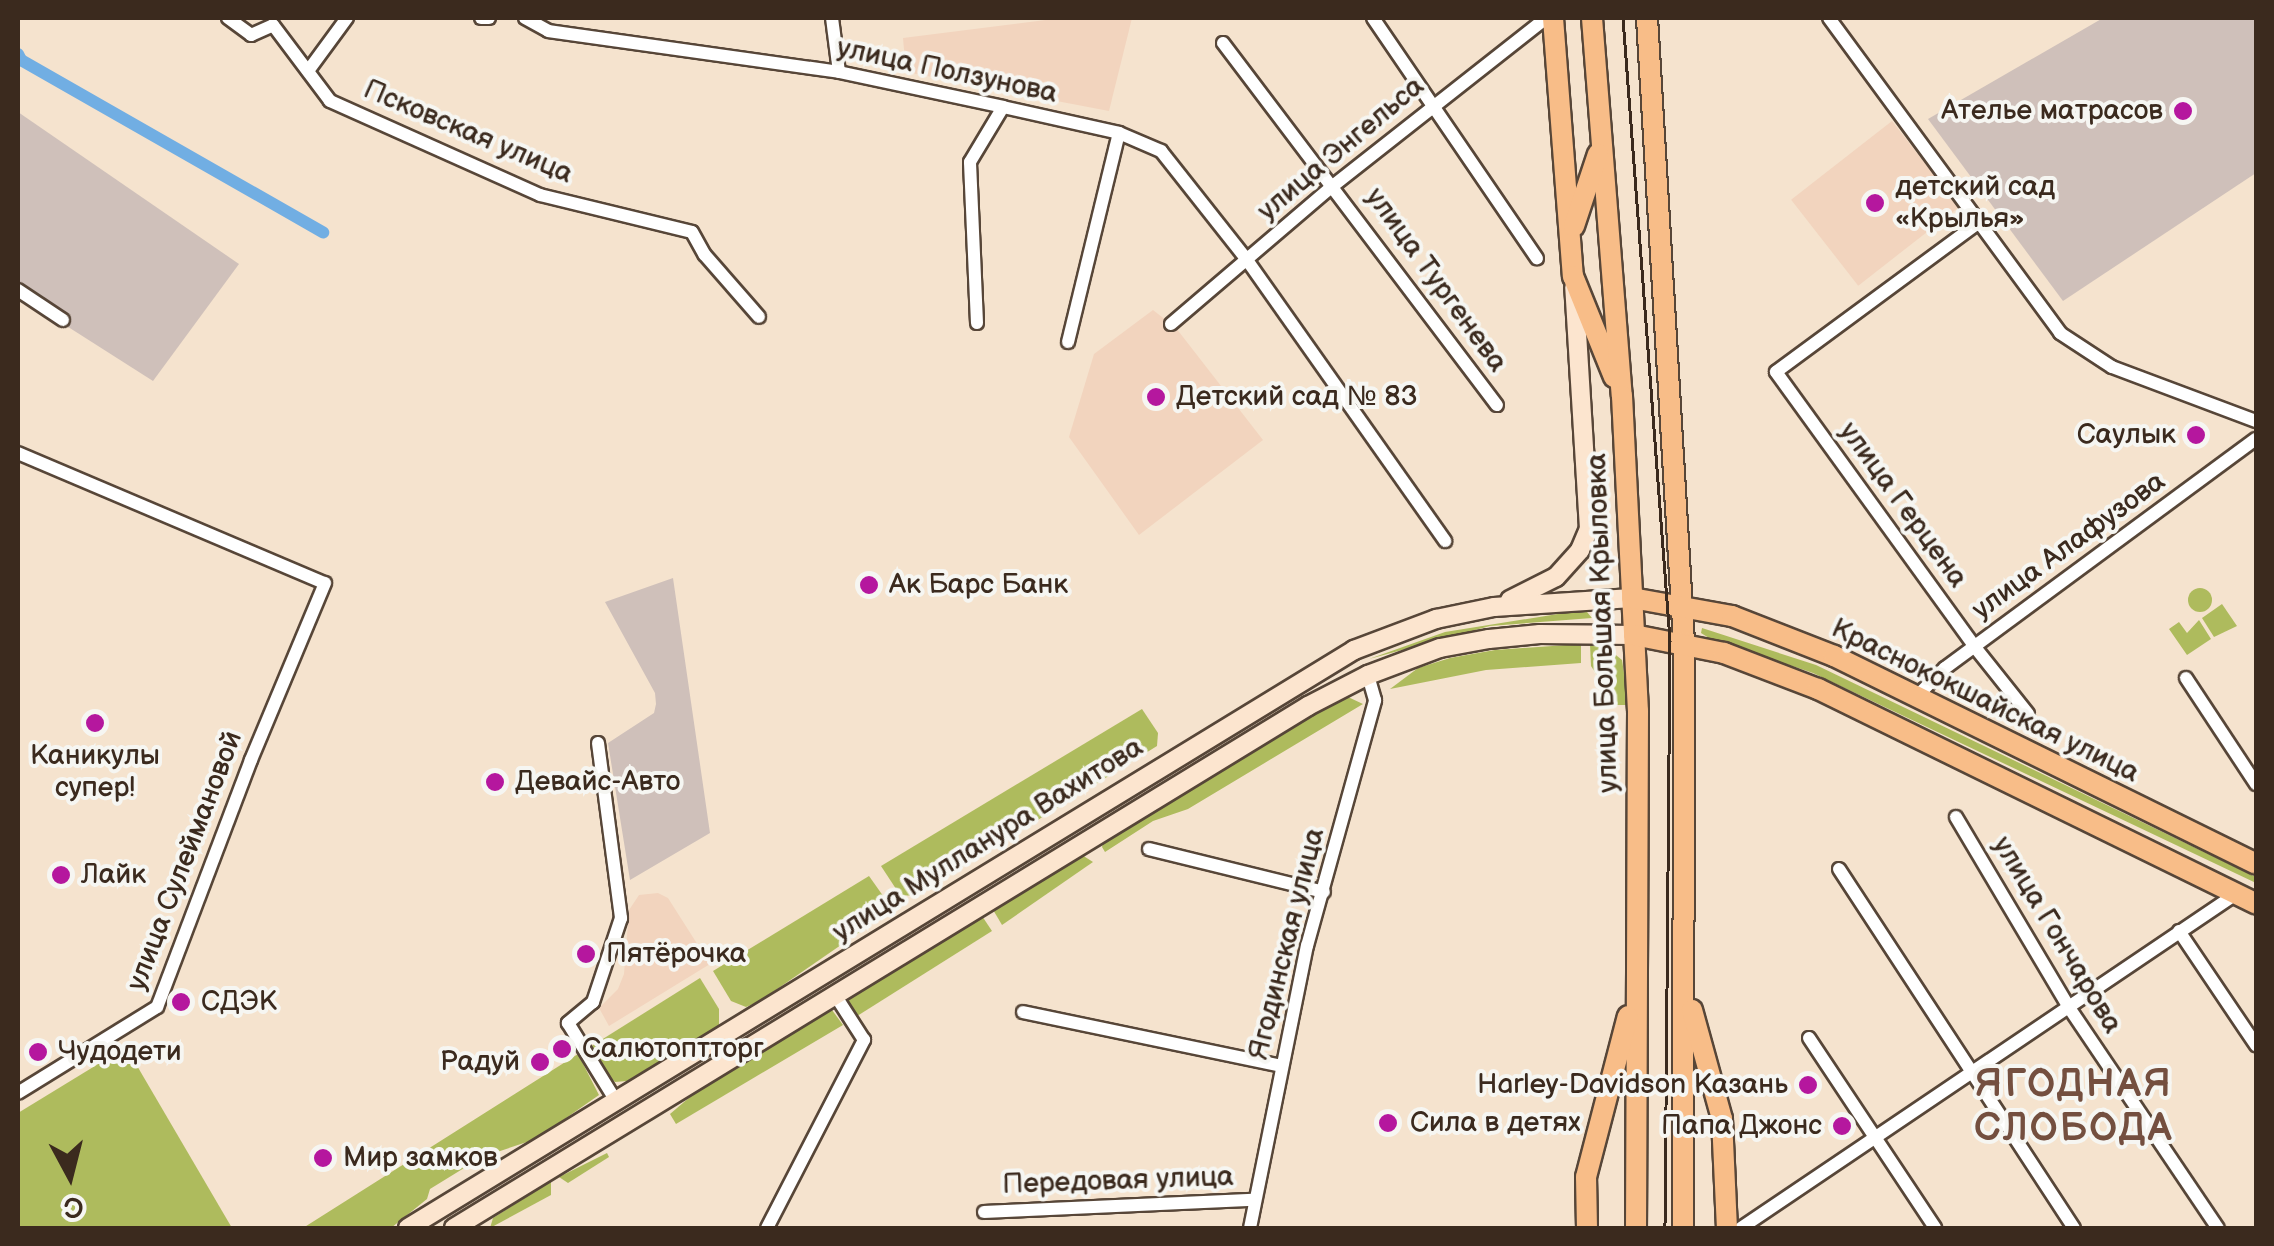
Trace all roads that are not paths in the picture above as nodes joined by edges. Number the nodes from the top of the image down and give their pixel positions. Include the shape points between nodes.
1 (228, 18) edge
2 (347, 18) edge
3 (480, 18) edge
4 (490, 18) edge
5 (525, 18) edge
6 (832, 18) edge
7 (1372, 18) edge
8 (1550, 18) edge
9 (1592, 18) edge
10 (1647, 18) edge
11 (1829, 18) edge
12 (274, 21) edge
13 (1224, 43) dead end
14 (308, 71) junction
15 (839, 72) junction
16 (1434, 104) junction
17 (1004, 106) junction
18 (1119, 133) junction
19 (1602, 142) junction
20 (1334, 185) junction
21 (1978, 223) junction
22 (1570, 237) junction
23 (1536, 258) dead end
24 (1247, 260) junction
25 (1573, 276) junction
26 (18, 290) edge
27 (759, 316) dead end
28 (62, 320) dead end
29 (977, 322) dead end
30 (1171, 324) dead end
31 (1068, 342) dead end
32 (1622, 396) junction
33 (1497, 405) dead end
34 (2256, 421) edge
35 (2256, 439) edge
36 (18, 453) edge
37 (1446, 540) dead end
38 (1632, 598) junction
39 (1683, 604) junction
40 (1494, 607) junction
41 (1634, 636) junction
42 (1684, 642) junction
43 (1974, 646) junction
44 (1368, 674) junction
45 (2186, 678) dead end
46 (1916, 696) junction
47 (2028, 714) dead end
48 (598, 743) dead end
49 (2256, 784) edge
50 (1956, 817) dead end
51 (1149, 849) dead end
52 (2256, 864) edge
53 (1839, 868) dead end
54 (1324, 892) junction
55 (2236, 894) junction
56 (2256, 904) edge
57 (2179, 932) junction
58 (835, 995) junction
59 (1634, 995) junction
60 (1686, 995) junction
61 (2068, 1006) junction
62 (1023, 1012) dead end
63 (1809, 1038) dead end
64 (2256, 1046) edge
65 (1282, 1066) junction
66 (1972, 1070) junction
67 (18, 1093) edge
68 (616, 1101) junction
69 (1877, 1134) junction
70 (1253, 1200) junction
71 (984, 1212) dead end
72 (408, 1228) edge
73 (454, 1228) edge
74 (766, 1228) edge
75 (1250, 1228) edge
76 (1587, 1228) edge
77 (1636, 1228) edge
78 (1684, 1228) edge
79 (1727, 1228) edge
80 (1741, 1228) edge
81 (1936, 1228) edge
82 (2074, 1228) edge
83 (2218, 1228) edge

1 - 12 street, Псковская улица via 251,34
2 - 14 street
3 - 4 street
5 - 15 street, улица Ползунова via 548,30
6 - 15 street
7 - 16 street
8 - 16 street, улица Энгельса
8 - 22 main road
9 - 19 main road, улица Большая Крыловка
10 - 39 main road
11 - 21 street
12 - 14 street, Псковская улица
13 - 20 street, улица Тургенева
14 - 27 street, Псковская улица via 330,101 540,196 692,232
15 - 17 street, улица Ползунова
16 - 20 street, улица Энгельса
16 - 23 street
17 - 18 street, улица Ползунова
17 - 29 street via 970,162
18 - 24 street, улица Ползунова via 1160,151
18 - 31 street
19 - 22 main road
19 - 32 main road, улица Большая Крыловка
20 - 24 street, улица Энгельса
20 - 33 street, улица Тургенева
21 - 34 street via 2060,333 2112,367
21 - 43 street, улица Герцена via 1776,372
22 - 25 main road
24 - 30 street, улица Энгельса
24 - 37 street, улица Ползунова
25 - 32 main road
25 - 40 main road via 1589,529 1556,577
26 - 28 street
32 - 38 main road, улица Большая Крыловка
35 - 43 street, улица Алафузова
36 - 67 street, улица Сулеймановой via 325,583 250,760 158,1008
38 - 39 main road, Краснококшайская улица
38 - 40 main road, улица Мулланура Вахитова
38 - 41 main road, улица Большая Крыловка
39 - 42 main road
39 - 46 main road, Краснококшайская улица via 1773,632
40 - 68 main road, улица Мулланура Вахитова via 1436,619 1354,650
41 - 42 main road
41 - 44 main road, улица Мулланура Вахитова via 1489,639
41 - 59 main road, улица Большая Крыловка
42 - 55 main road via 1818,689
42 - 60 main road
43 - 46 street, улица Алафузова
43 - 47 street, улица Герцена
44 - 54 street, Ягодинская улица via 1375,700
44 - 58 main road, улица Мулланура Вахитова
45 - 49 street
46 - 52 main road, Краснококшайская улица
48 - 68 street via 621,918 593,1002 568,1023
50 - 61 street, улица Гончарова
51 - 54 street
53 - 66 street
54 - 65 street, Ягодинская улица
55 - 56 main road
55 - 57 street
57 - 61 street
57 - 64 street
58 - 73 main road, улица Мулланура Вахитова
58 - 74 street via 864,1040
59 - 76 main road via 1586,1177
59 - 77 main road, улица Большая Крыловка
60 - 78 main road
60 - 79 main road via 1722,1119
61 - 66 street
61 - 83 street, улица Гончарова
62 - 65 street
63 - 69 street
65 - 70 street, Ягодинская улица
66 - 69 street
66 - 82 street
68 - 72 main road, улица Мулланура Вахитова
69 - 80 street
69 - 81 street
70 - 71 street, Передовая улица
70 - 75 street, Ягодинская улица

